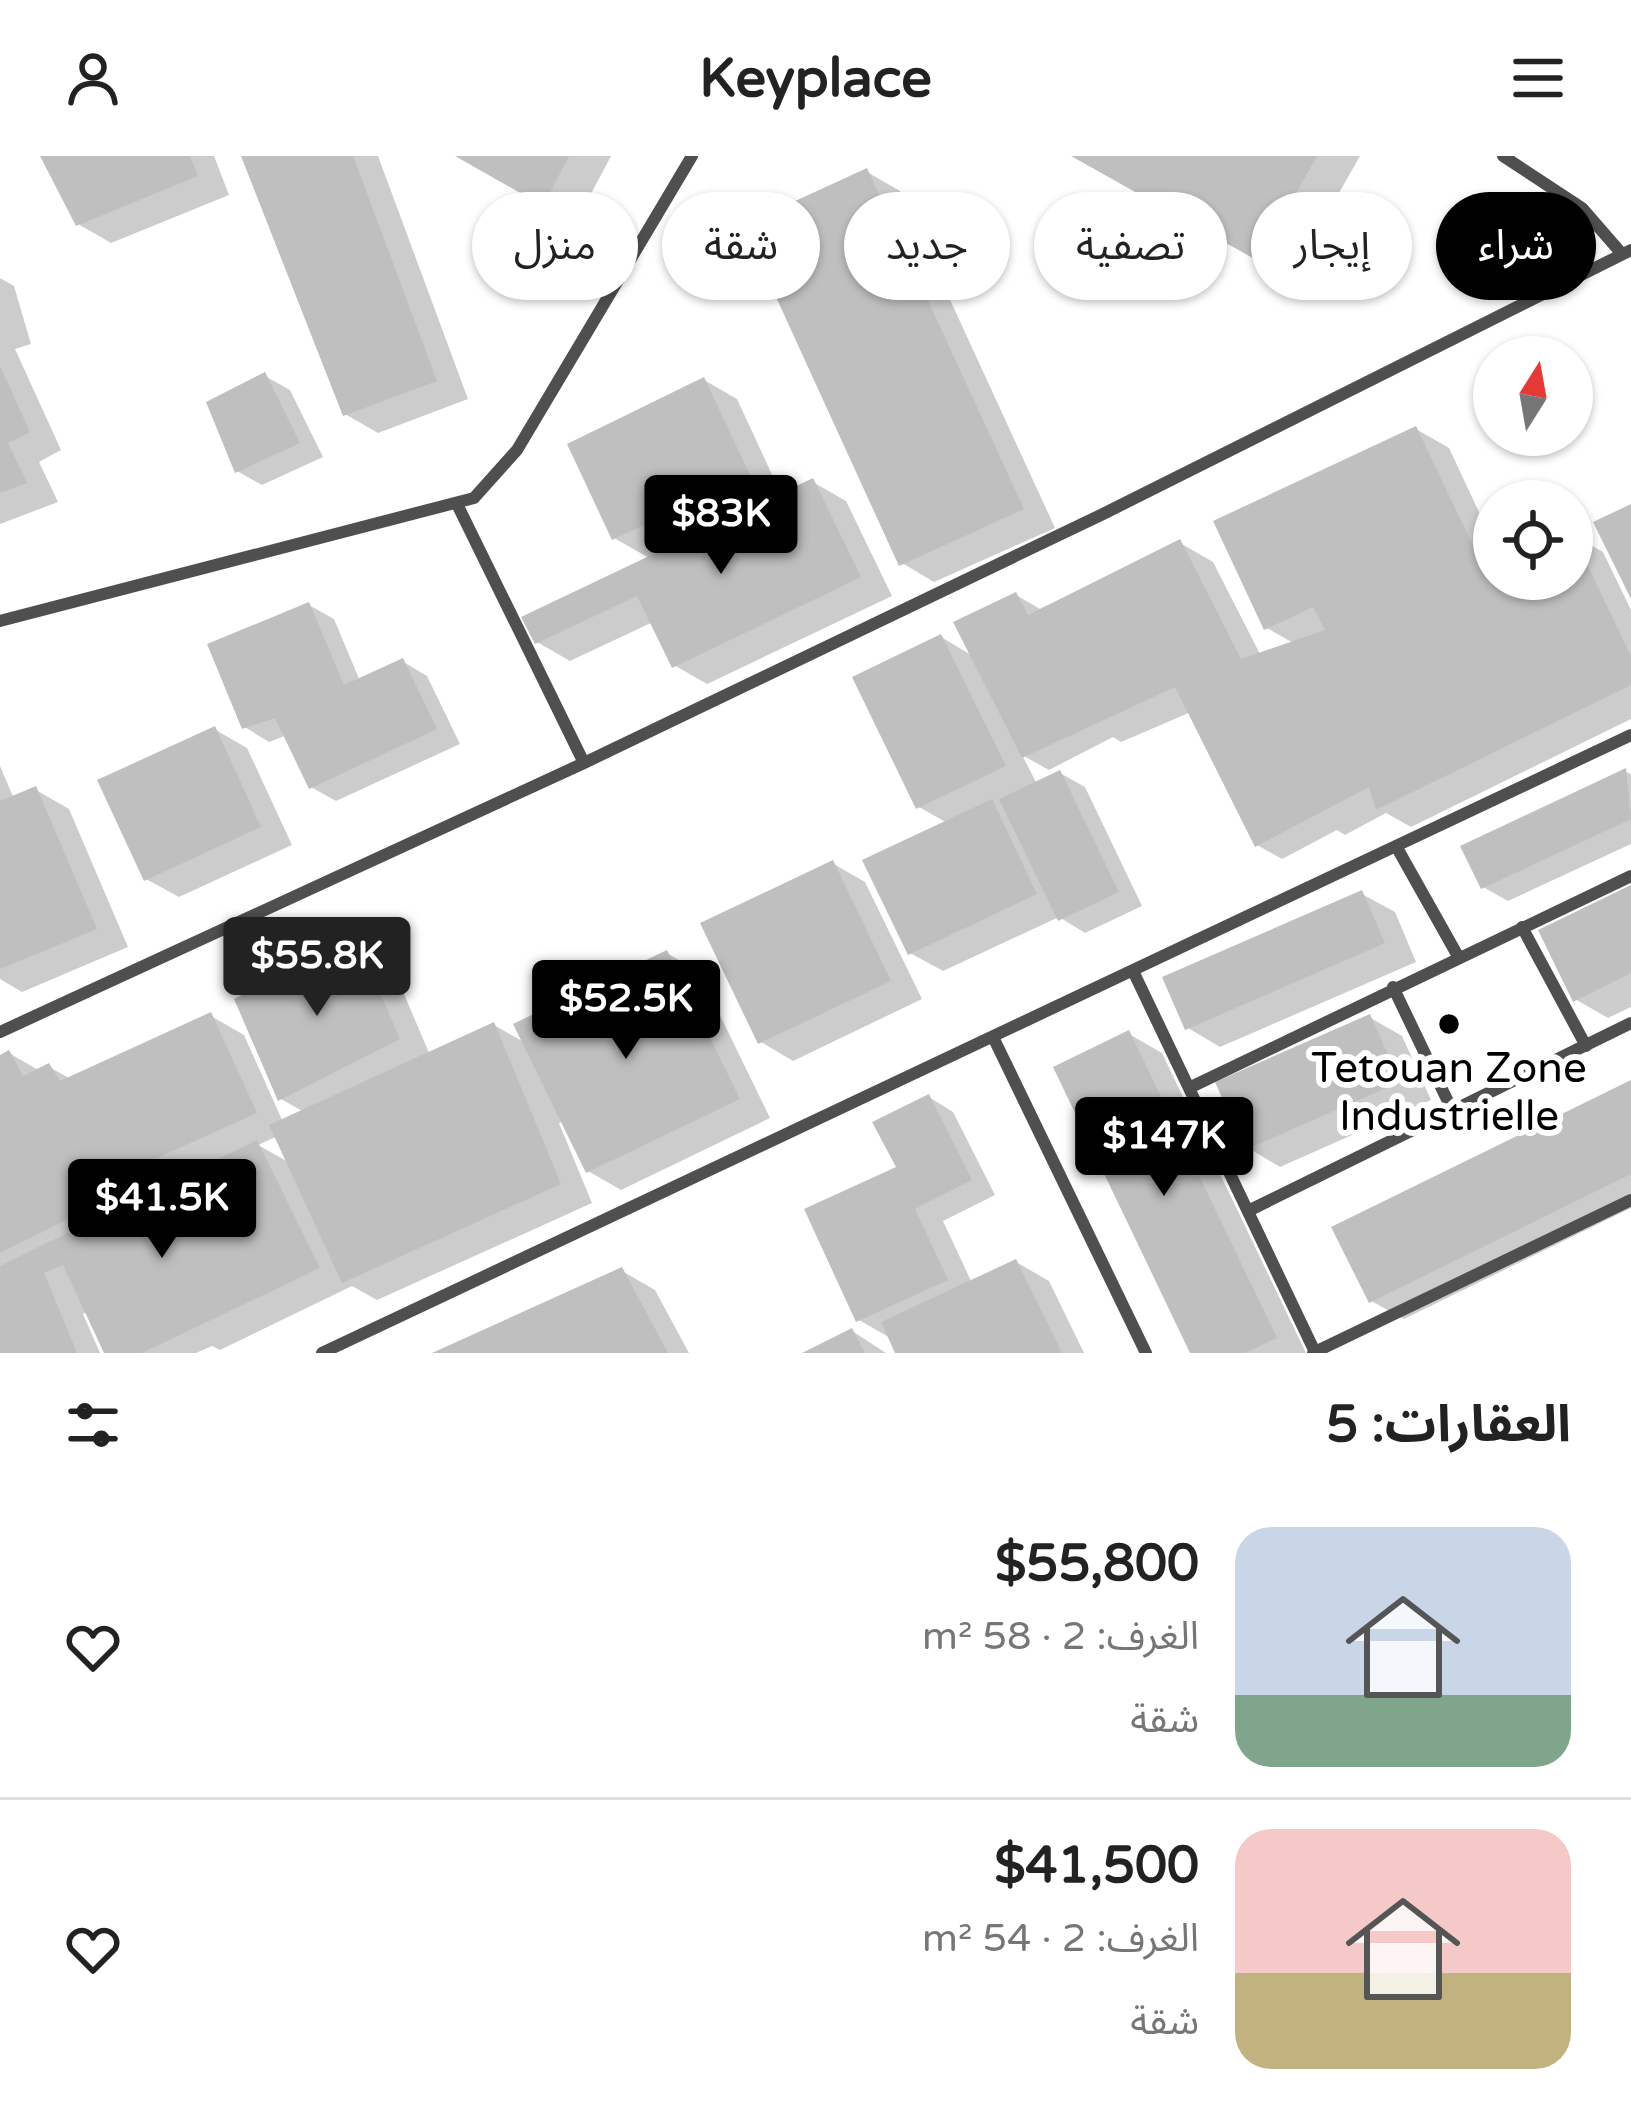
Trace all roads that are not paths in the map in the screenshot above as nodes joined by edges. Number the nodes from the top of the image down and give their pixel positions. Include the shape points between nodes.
1 (692, 156) edge
2 (1503, 156) edge
3 (1627, 252) edge
4 (458, 506) junction
5 (0, 621) edge
6 (1631, 734) edge
7 (584, 763) junction
8 (1396, 846) junction
9 (1631, 876) edge
10 (1522, 927) junction
11 (1459, 958) junction
12 (1134, 973) junction
13 (1393, 987) junction
14 (1631, 1023) edge
15 (0, 1032) edge
16 (994, 1039) junction
17 (1586, 1046) junction
18 (1191, 1087) junction
19 (1453, 1112) junction
20 (1631, 1200) edge
21 (1250, 1210) junction
22 (322, 1353) edge
23 (1146, 1353) edge
24 (1314, 1353) edge

1 - 4 lane via 518,450 492,484
2 - 3 lane via 1582,208
3 - 7 lane
4 - 5 lane
4 - 7 lane
6 - 8 lane
7 - 15 lane
8 - 11 lane
8 - 12 lane
9 - 10 lane
10 - 11 lane
10 - 17 lane
11 - 13 lane
12 - 16 lane
12 - 18 lane
13 - 18 lane
13 - 19 lane
14 - 17 lane
16 - 22 lane
16 - 23 lane
17 - 19 lane
18 - 21 lane
19 - 21 lane
20 - 24 lane
21 - 24 lane

